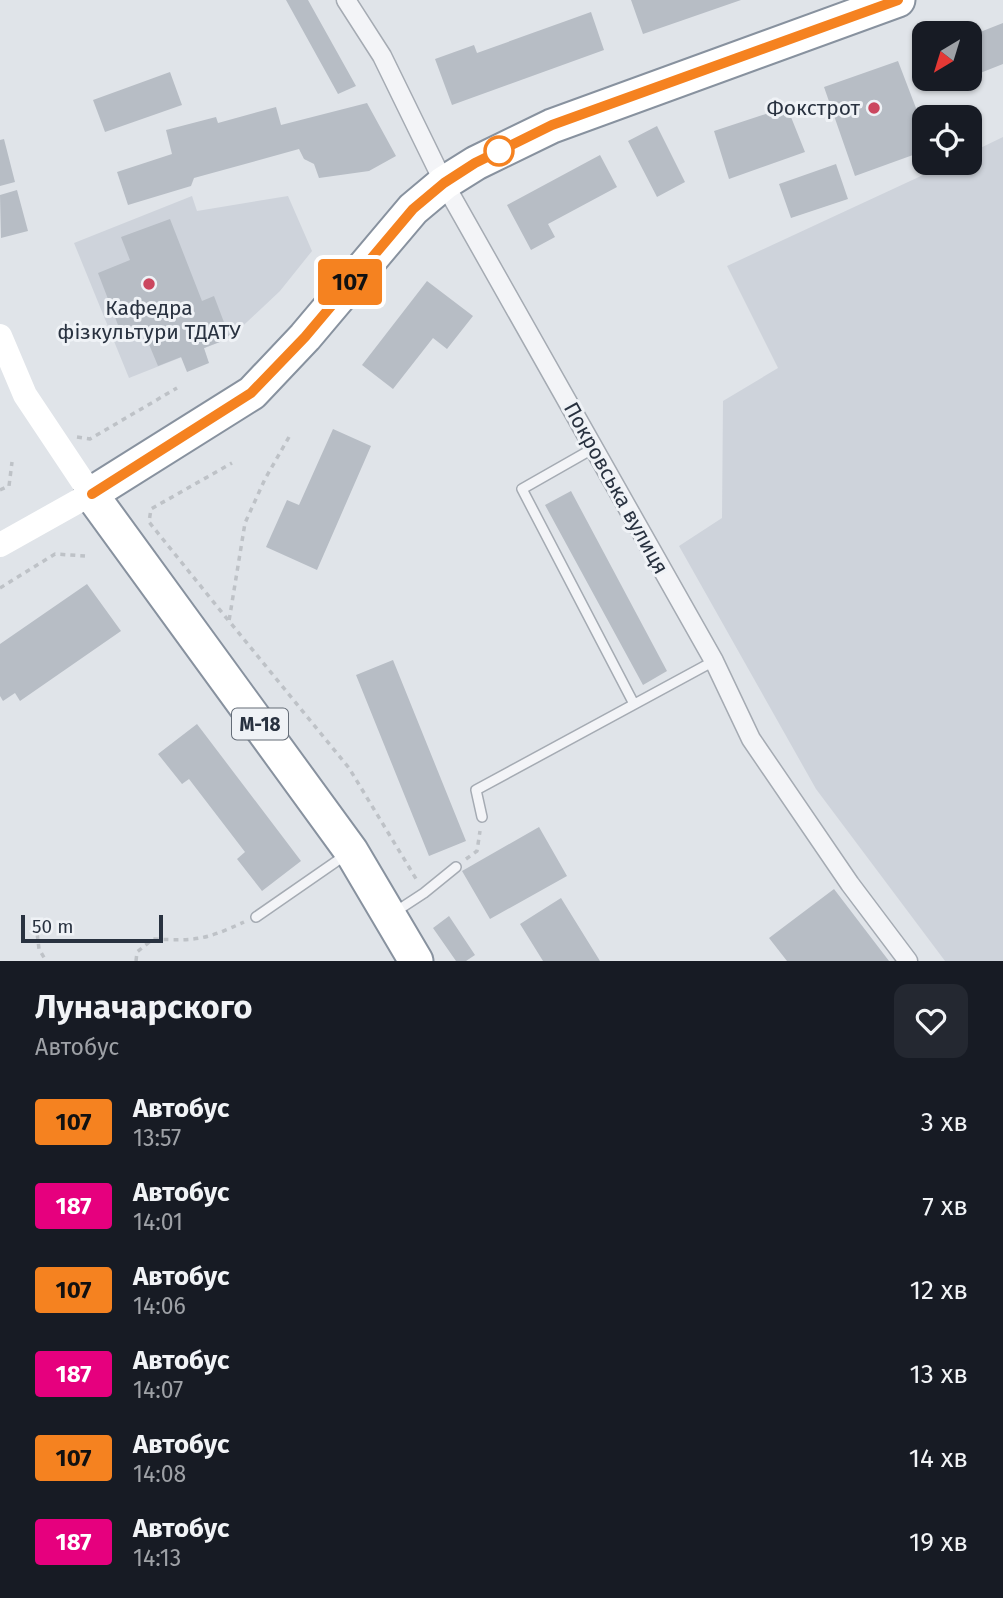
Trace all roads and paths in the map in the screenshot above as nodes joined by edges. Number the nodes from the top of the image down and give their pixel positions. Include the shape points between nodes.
1 (346, 0) edge
2 (898, 0) edge
3 (444, 183) junction
4 (0, 336) edge
5 (177, 388) dead end
6 (65, 436) dead end
7 (289, 437) dead end
8 (594, 448) junction
9 (12, 462) dead end
10 (232, 463) dead end
11 (0, 490) edge
12 (92, 494) junction
13 (0, 545) edge
14 (85, 556) dead end
15 (0, 588) edge
16 (229, 621) junction
17 (714, 661) junction
18 (634, 704) junction
19 (482, 817) joint
20 (477, 850) dead end
21 (351, 851) junction
22 (456, 867) dead end
23 (424, 893) junction
24 (391, 915) junction
25 (256, 916) joint
26 (36, 924) dead end
27 (46, 961) edge
28 (136, 961) edge
29 (416, 961) edge
30 (908, 961) edge

1 - 3 street, Покровська вулиця via 382,56
2 - 3 highway via 552,125
3 - 8 street, Покровська вулиця
3 - 12 highway via 413,209 305,337 251,393
4 - 12 main road via 24,395
5 - 6 path via 90,439
7 - 16 path via 246,523
8 - 17 street, Покровська вулиця
8 - 18 lane via 522,489
9 - 11 path via 9,485
10 - 16 path via 151,509 149,522
12 - 13 main road
12 - 21 highway, М-18
14 - 15 path via 55,554
16 - 23 path via 349,768
17 - 18 lane
17 - 30 street, Покровська вулиця via 751,739
18 - 19 lane via 476,790
19 - 20 path
21 - 24 highway, М-18
21 - 25 lane
22 - 23 lane
23 - 24 lane
24 - 29 highway, М-18
25 - 28 path via 193,941 153,939 137,952
26 - 27 path via 39,949

